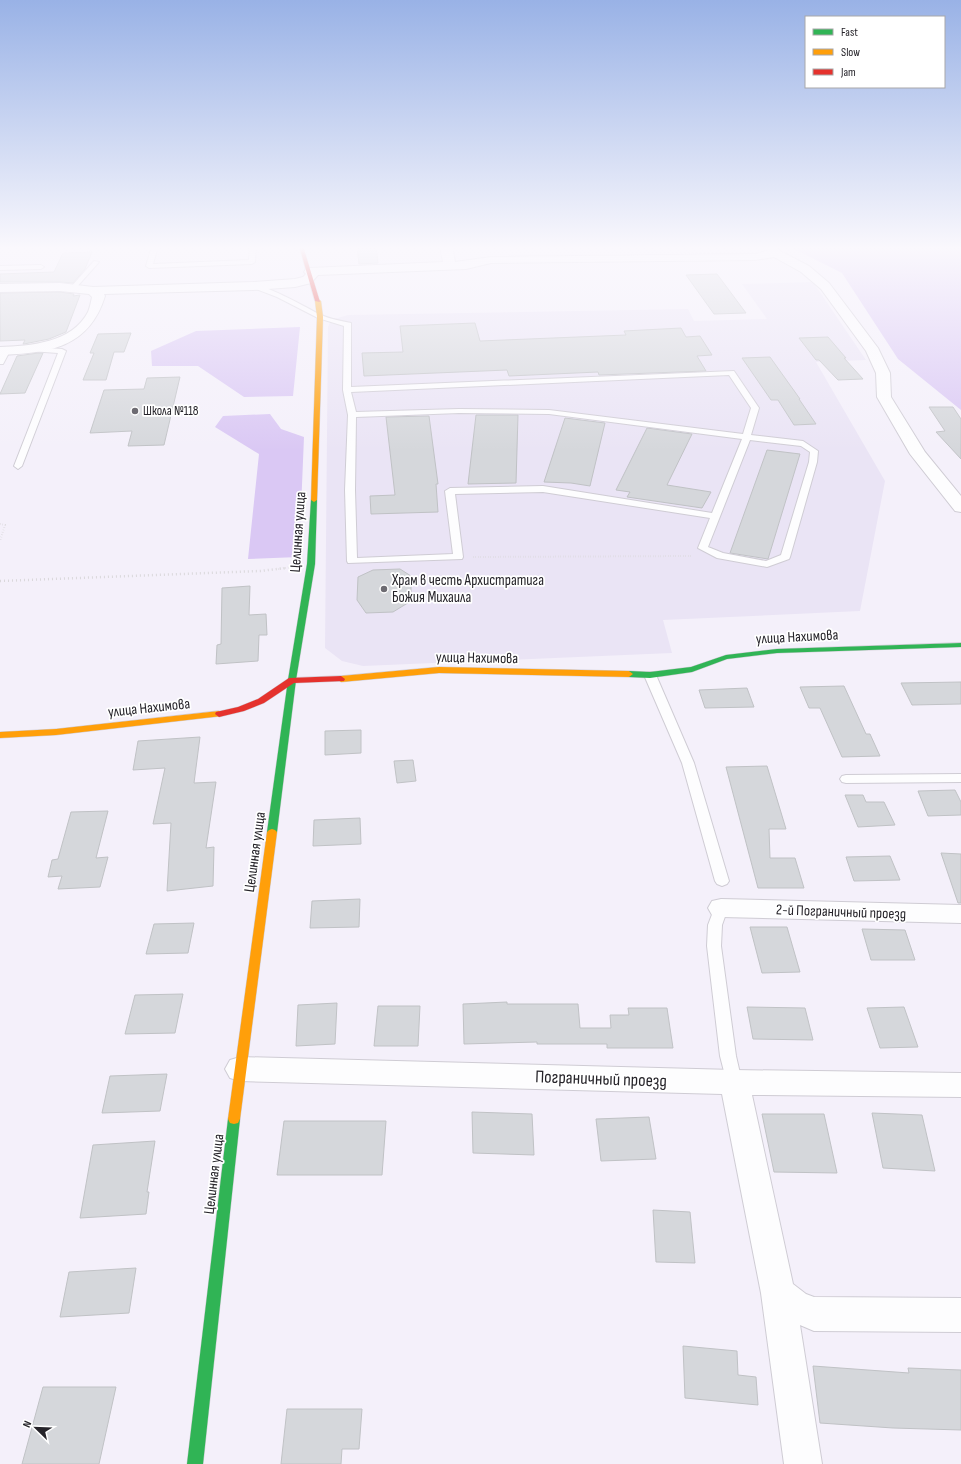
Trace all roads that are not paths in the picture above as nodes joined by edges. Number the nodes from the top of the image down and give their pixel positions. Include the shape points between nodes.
1 (94, 314) edge
2 (315, 314) edge
3 (846, 314) edge
4 (320, 317) junction
5 (30, 349) junction
6 (2, 354) edge
7 (347, 390) junction
8 (352, 415) junction
9 (748, 436) junction
10 (18, 466) dead end
11 (961, 507) edge
12 (714, 516) junction
13 (961, 645) edge
14 (650, 676) junction
15 (292, 680) junction
16 (0, 735) edge
17 (961, 778) edge
18 (846, 779) dead end
19 (722, 881) dead end
20 (721, 908) joint
21 (961, 914) edge
22 (240, 1069) junction
23 (734, 1082) junction
24 (961, 1085) edge
25 (778, 1293) junction
26 (961, 1315) edge
27 (195, 1464) edge
28 (803, 1464) edge

1 - 5 street via 87,324 66,339 52,345
2 - 4 lane
3 - 11 street via 873,351 883,373 884,397 918,454
4 - 7 lane via 348,325
4 - 15 street, Целинная улица via 311,564
5 - 6 street
5 - 10 lane via 62,351
7 - 8 lane
7 - 9 lane via 731,374 755,408
8 - 9 lane via 549,412
8 - 12 lane via 352,561 458,557 450,491 543,489
9 - 12 lane
9 - 12 lane via 803,444 814,450 813,462 785,557 767,564 720,556 703,548
13 - 14 street, улица Нахимова via 777,651 726,657 692,669
14 - 15 street, улица Нахимова via 439,670 361,678
14 - 19 lane via 688,764
15 - 16 street, улица Нахимова via 261,701 241,709 212,715 56,732
15 - 22 street, Целинная улица
17 - 18 lane
20 - 21 street, 2-й Пограничный проезд
20 - 23 lane via 715,925 714,946 728,1056
22 - 23 street, Пограничный проезд
22 - 27 street, Целинная улица
23 - 24 street, Пограничный проезд
23 - 25 street
25 - 26 street via 794,1306 814,1314
25 - 28 street

